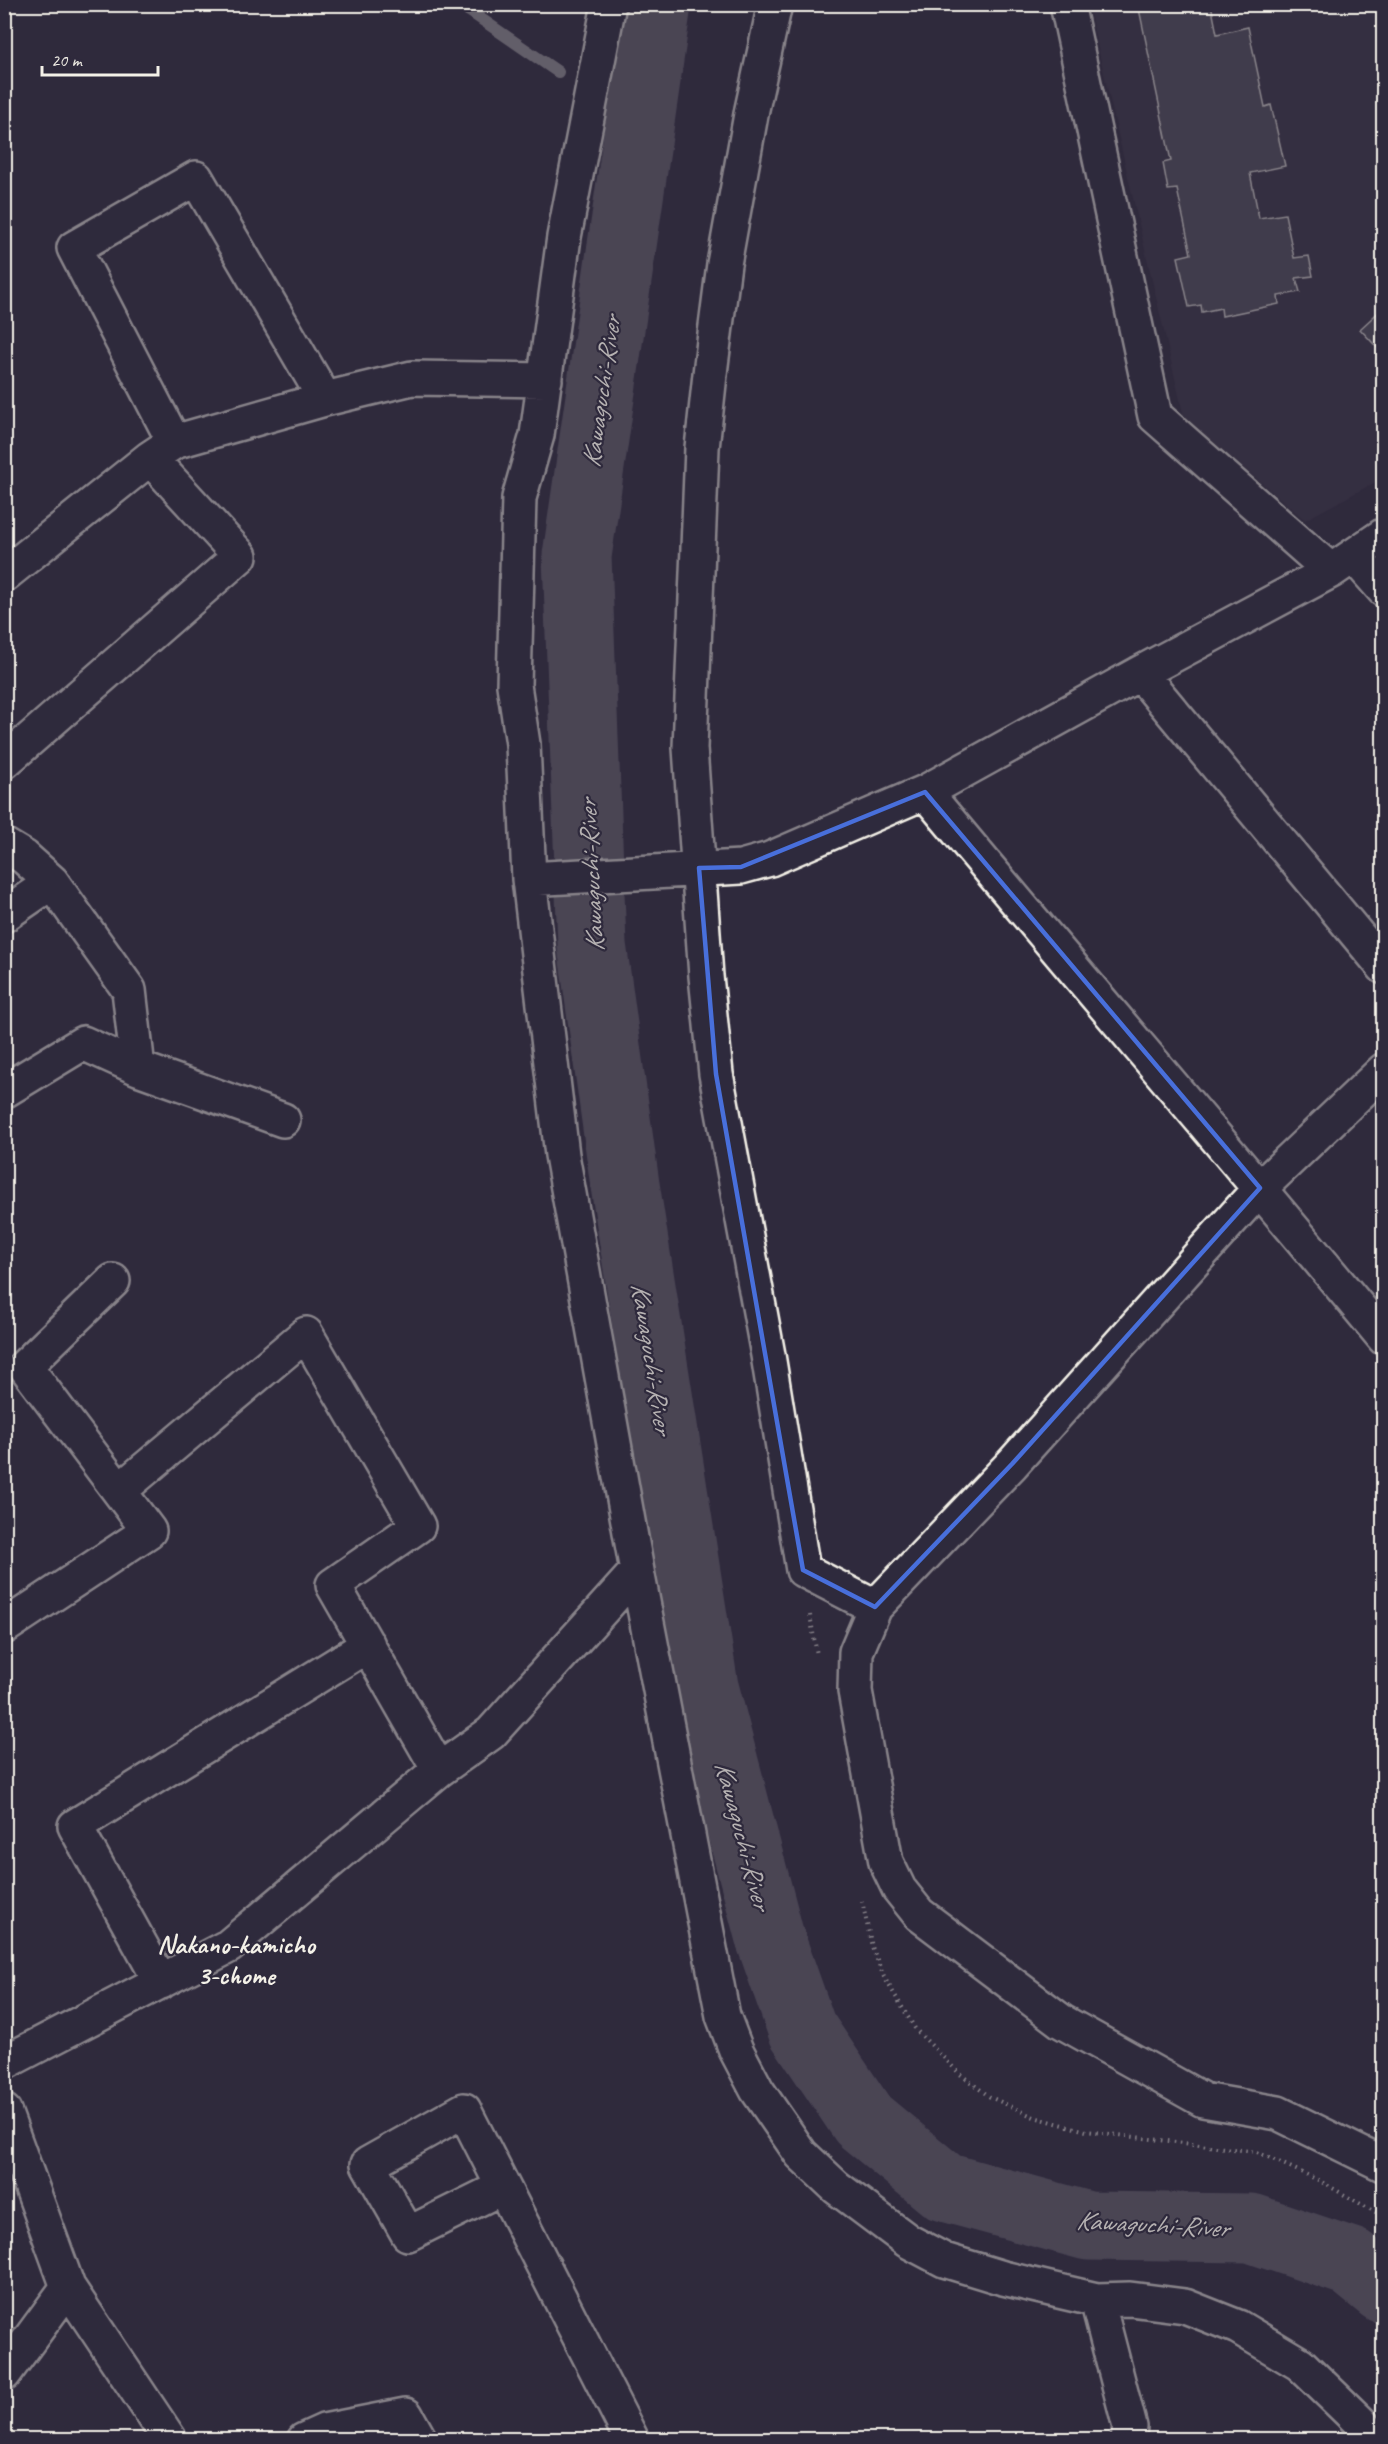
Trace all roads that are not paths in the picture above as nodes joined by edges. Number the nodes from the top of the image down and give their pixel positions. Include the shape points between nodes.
1 (609, 4) edge
2 (775, 4) edge
3 (1067, 4) edge
4 (545, 380) junction
5 (325, 399) junction
6 (162, 450) junction
7 (1383, 535) edge
8 (1342, 563) junction
9 (4, 575) edge
10 (1383, 590) edge
11 (1140, 673) junction
12 (4, 762) edge
13 (925, 792) junction
14 (4, 845) edge
15 (691, 869) junction
16 (534, 878) junction
17 (52, 882) junction
18 (4, 915) edge
19 (1383, 967) edge
20 (138, 1068) junction
21 (1383, 1070) edge
22 (4, 1091) edge
23 (283, 1120) dead end
24 (1260, 1188) junction
25 (113, 1281) dead end
26 (1383, 1338) edge
27 (119, 1491) junction
28 (637, 1570) junction
29 (875, 1607) junction
30 (4, 1627) edge
31 (368, 1645) junction
32 (439, 1770) junction
33 (161, 1982) junction
34 (4, 2063) edge
35 (4, 2111) edge
36 (1383, 2165) edge
37 (503, 2187) dead end
38 (68, 2287) junction
39 (1097, 2300) junction
40 (4, 2374) edge
41 (170, 2439) edge
42 (304, 2439) edge
43 (420, 2439) edge
44 (632, 2439) edge
45 (1128, 2439) edge
46 (1374, 2439) edge

1 - 4 street via 564,237
2 - 15 street via 724,264 702,448 690,747
3 - 8 street via 1155,417
4 - 5 street via 412,378
4 - 16 street via 537,435 519,498 515,604 514,685
5 - 6 street
5 - 6 street via 196,178 74,248
6 - 9 street
6 - 12 street via 240,556
7 - 8 street
8 - 10 street
8 - 11 street
11 - 13 street
11 - 19 street
13 - 15 street via 770,859 741,867
13 - 24 street
14 - 17 street
15 - 16 street
15 - 29 street via 716,1074 803,1570
16 - 28 street via 562,1155
17 - 18 street
17 - 20 street via 129,990
20 - 22 street via 83,1043
20 - 23 street
21 - 24 street
24 - 26 street
24 - 29 street via 1012,1464
25 - 27 street via 25,1366
27 - 30 street via 149,1531
27 - 31 street via 306,1334 418,1526 333,1586
28 - 32 street via 491,1732
28 - 39 street via 723,2016 757,2090 801,2154 836,2187 908,2241 944,2260
29 - 36 street via 856,1652 855,1691 886,1862 899,1889 919,1914 1061,2021 1203,2100 1278,2113
31 - 32 street
31 - 33 street via 75,1826
32 - 33 street via 229,1946
33 - 34 street
35 - 38 street
37 - 44 street
38 - 40 street
38 - 41 street
39 - 45 street via 1130,2427
39 - 46 street via 1130,2299 1185,2306 1238,2327 1300,2364
42 - 43 street via 324,2431 405,2415

